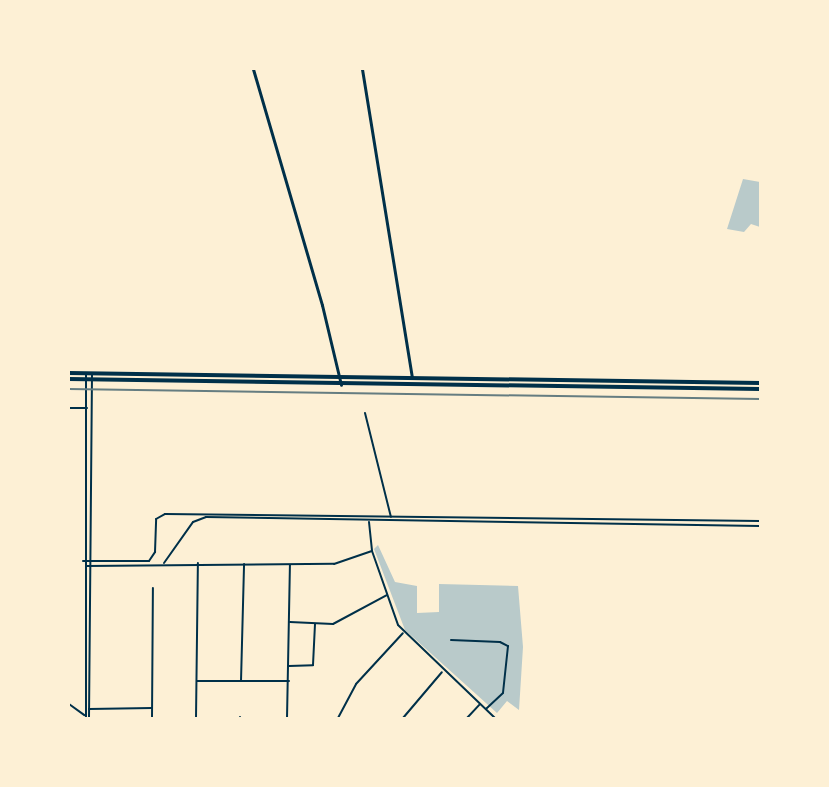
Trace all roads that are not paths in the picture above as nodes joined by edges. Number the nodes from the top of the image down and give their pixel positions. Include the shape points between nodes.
1 (252, 69) edge
2 (362, 69) edge
3 (69, 373) edge
4 (89, 373) junction
5 (341, 377) junction
6 (412, 378) junction
7 (69, 380) edge
8 (89, 380) junction
9 (760, 383) edge
10 (341, 385) junction
11 (760, 389) edge
12 (69, 408) edge
13 (87, 408) junction
14 (365, 413) dead end
15 (391, 517) junction
16 (760, 521) edge
17 (369, 522) junction
18 (760, 526) edge
19 (372, 551) junction
20 (85, 561) junction
21 (164, 563) junction
22 (198, 563) junction
23 (244, 564) junction
24 (290, 565) junction
25 (83, 566) junction
26 (88, 566) junction
27 (153, 588) dead end
28 (387, 595) junction
29 (290, 622) junction
30 (315, 624) junction
31 (403, 632) junction
32 (451, 640) dead end
33 (289, 666) junction
34 (442, 671) junction
35 (196, 681) junction
36 (241, 681) junction
37 (289, 681) junction
38 (69, 704) edge
39 (480, 704) junction
40 (152, 708) junction
41 (89, 709) junction
42 (486, 709) junction
43 (87, 717) edge
44 (152, 718) edge
45 (196, 718) edge
46 (288, 718) edge
47 (338, 718) edge
48 (403, 718) edge
49 (467, 718) edge
50 (495, 718) edge

1 - 5 street
2 - 6 street
3 - 4 highway
4 - 5 highway
4 - 8 street
5 - 6 highway
5 - 10 street
6 - 9 highway
7 - 8 highway
8 - 10 highway
8 - 13 street
8 - 20 street
10 - 11 highway
12 - 13 street
13 - 20 street
14 - 15 street
15 - 16 street
15 - 20 street via 165,514 156,519 155,552 149,561
17 - 18 street
17 - 19 street
17 - 21 street via 201,518
19 - 24 street via 338,563
19 - 28 street
20 - 25 street
20 - 26 street
21 - 22 street
21 - 26 street
22 - 23 street
22 - 35 street
23 - 24 street
23 - 36 street
24 - 29 street
25 - 26 street
25 - 43 street
26 - 41 street
27 - 40 street
28 - 30 street via 340,622
28 - 31 street
29 - 30 street
29 - 33 street
30 - 33 street via 313,665
31 - 34 street
31 - 47 street via 356,684
32 - 42 street via 500,642 508,646 503,693
33 - 37 street
34 - 39 street
34 - 48 street
35 - 36 street
35 - 45 street
36 - 37 street
37 - 46 street
38 - 43 street
39 - 42 street
39 - 49 street
40 - 41 street
40 - 44 street
41 - 43 street
42 - 50 street

